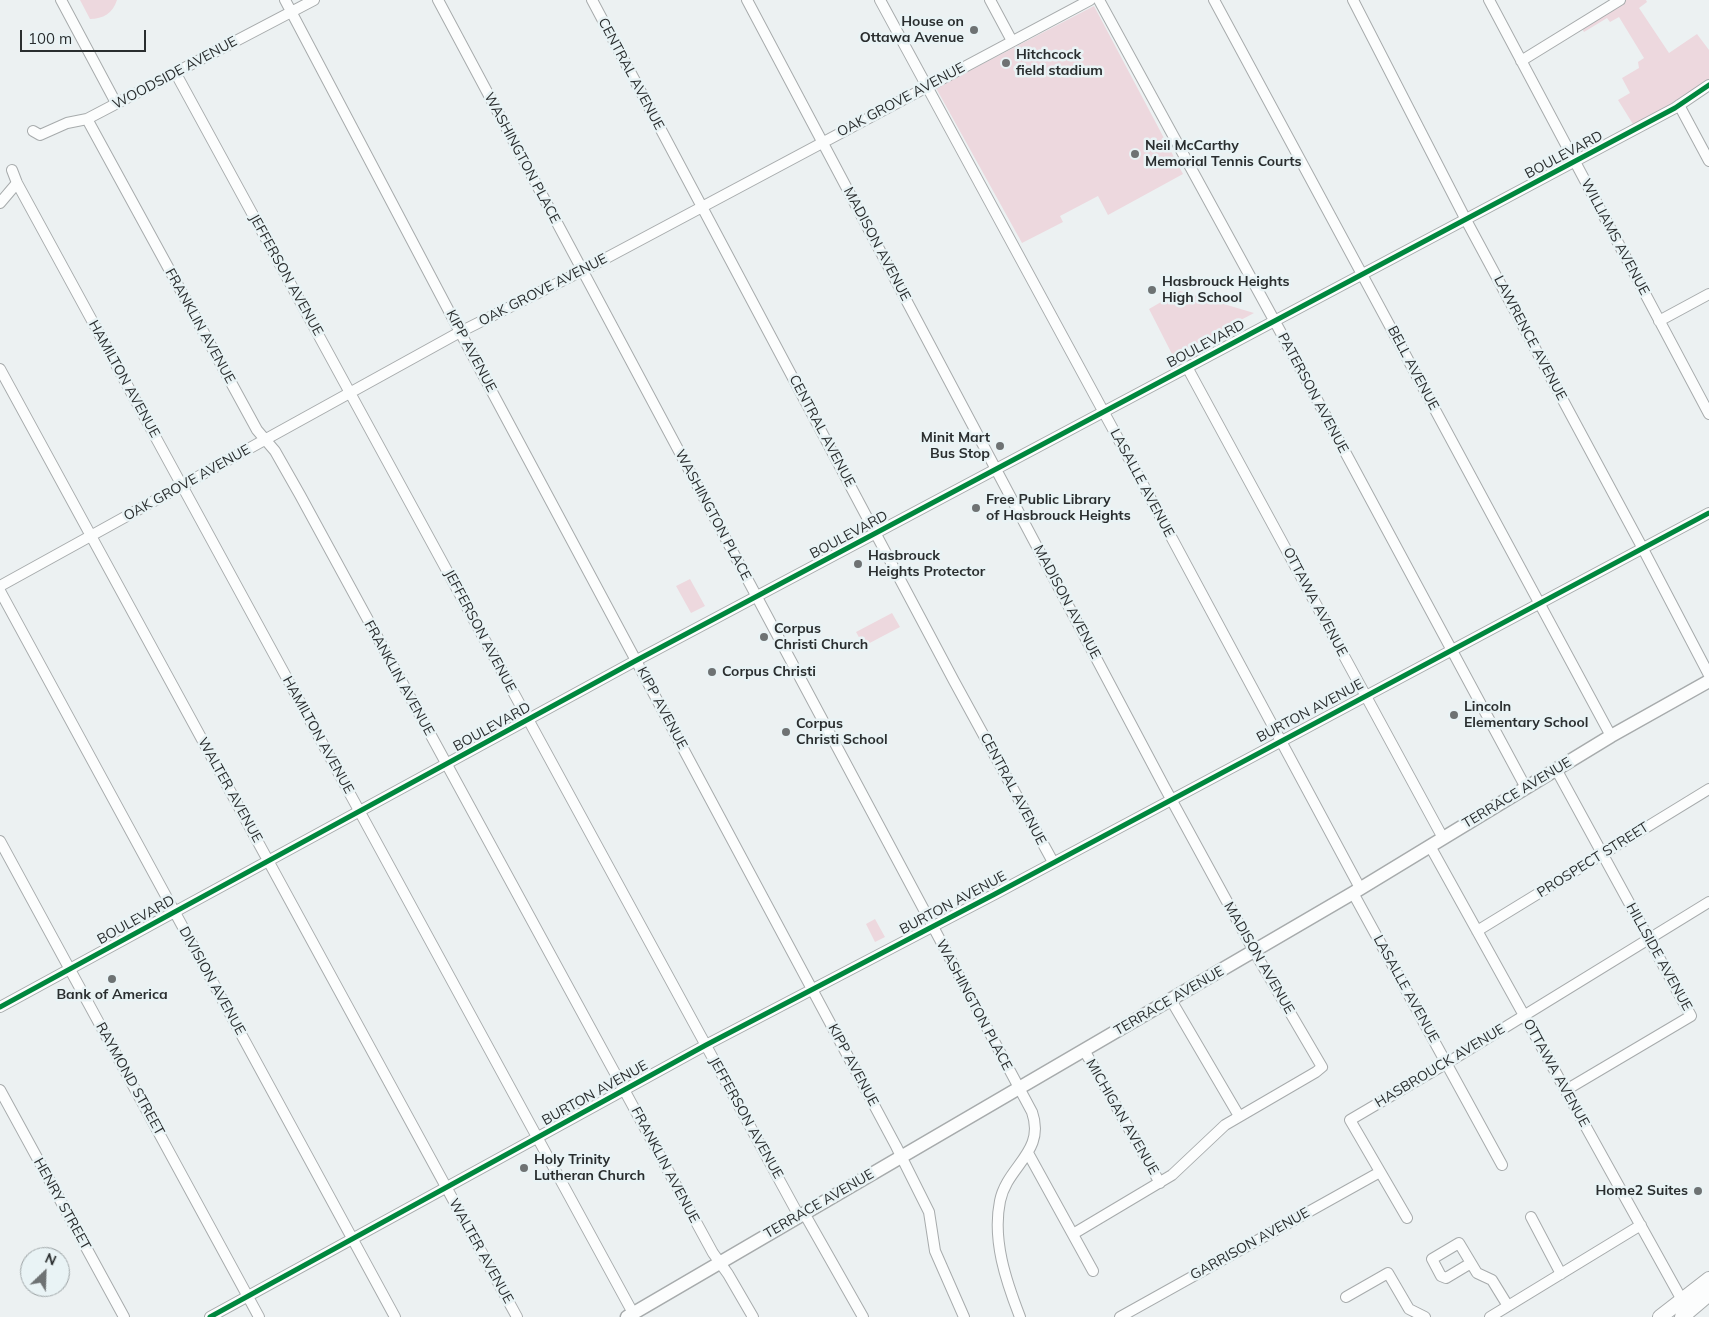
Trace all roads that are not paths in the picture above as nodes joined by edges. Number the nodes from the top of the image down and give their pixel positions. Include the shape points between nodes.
1 (60, 0) edge
2 (285, 0) edge
3 (314, 0) edge
4 (438, 0) edge
5 (592, 0) edge
6 (747, 0) edge
7 (880, 0) edge
8 (990, 0) edge
9 (1090, 0) edge
10 (1098, 0) edge
11 (1214, 0) edge
12 (1353, 0) edge
13 (1489, 0) edge
14 (1620, 0) edge
15 (292, 12) junction
16 (1012, 41) junction
17 (1521, 60) junction
18 (175, 72) junction
19 (1709, 85) edge
20 (927, 87) junction
21 (116, 103) junction
22 (1679, 105) junction
23 (87, 119) junction
24 (33, 131) dead end
25 (823, 142) junction
26 (1575, 161) junction
27 (1709, 161) edge
28 (12, 170) dead end
29 (17, 182) junction
30 (0, 203) edge
31 (702, 207) junction
32 (1466, 220) junction
33 (582, 271) junction
34 (1362, 274) junction
35 (1709, 294) edge
36 (1274, 320) junction
37 (1659, 321) junction
38 (460, 332) junction
39 (1187, 367) junction
40 (0, 369) edge
41 (350, 393) junction
42 (1103, 412) junction
43 (1709, 414) edge
44 (267, 440) junction
45 (996, 469) junction
46 (182, 486) junction
47 (1709, 513) edge
48 (876, 533) junction
49 (92, 536) junction
50 (1642, 547) junction
51 (0, 586) edge
52 (0, 591) edge
53 (756, 597) junction
54 (1540, 602) junction
55 (1451, 649) junction
56 (637, 660) junction
57 (1709, 675) edge
58 (1709, 681) edge
59 (1365, 695) junction
60 (528, 720) junction
61 (1611, 736) junction
62 (1280, 740) junction
63 (446, 765) junction
64 (1556, 769) junction
65 (1526, 788) junction
66 (1709, 789) edge
67 (1172, 798) junction
68 (359, 812) junction
69 (1442, 838) junction
70 (0, 840) edge
71 (1430, 846) junction
72 (1603, 854) junction
73 (269, 862) junction
74 (1052, 862) junction
75 (1357, 891) junction
76 (1709, 902) edge
77 (174, 912) junction
78 (932, 926) junction
79 (1477, 931) junction
80 (1649, 938) junction
81 (1254, 951) junction
82 (70, 969) junction
83 (815, 995) junction
84 (1171, 1000) junction
85 (0, 1007) edge
86 (1523, 1015) junction
87 (706, 1045) junction
88 (1084, 1050) junction
89 (1446, 1063) junction
90 (1018, 1087) junction
91 (0, 1090) edge
92 (624, 1090) junction
93 (1566, 1090) junction
94 (1238, 1116) junction
95 (536, 1138) junction
96 (1028, 1153) junction
97 (901, 1156) junction
98 (1502, 1165) dead end
99 (1380, 1172) junction
100 (1160, 1183) junction
101 (446, 1187) junction
102 (802, 1214) junction
103 (1531, 1217) dead end
104 (1407, 1218) dead end
105 (1641, 1226) junction
106 (1073, 1234) junction
107 (352, 1238) junction
108 (720, 1262) junction
109 (1471, 1263) dead end
110 (1093, 1271) dead end
111 (1561, 1274) junction
112 (1709, 1279) edge
113 (1709, 1294) edge
114 (248, 1296) junction
115 (1346, 1297) dead end
116 (1682, 1300) junction
117 (1508, 1306) junction
118 (630, 1315) edge
119 (124, 1317) edge
120 (210, 1317) edge
121 (259, 1317) edge
122 (395, 1317) edge
123 (517, 1317) edge
124 (753, 1317) edge
125 (863, 1317) edge
126 (964, 1317) edge
127 (1020, 1317) edge
128 (1120, 1317) edge
129 (1426, 1317) edge
130 (1490, 1317) edge
131 (1660, 1317) edge
132 (1682, 1317) edge

1 - 21 street
2 - 15 street, KIPP AVENUE
3 - 15 street, WOODSIDE AVENUE
4 - 33 street, WASHINGTON PLACE
5 - 31 street, CENTRAL AVENUE
6 - 25 street, MADISON AVENUE
7 - 20 street, LASALLE AVENUE
8 - 16 street
9 - 16 street, OAK GROVE AVENUE
10 - 36 street, PATERSON AVENUE
11 - 34 street, BELL AVENUE
12 - 32 street, LAWRENCE AVENUE
13 - 17 street, WILLIAMS AVENUE
14 - 17 street
15 - 18 street, WOODSIDE AVENUE
15 - 38 street, KIPP AVENUE
16 - 20 street, OAK GROVE AVENUE
17 - 26 street, WILLIAMS AVENUE
18 - 21 street, WOODSIDE AVENUE
18 - 41 street, JEFFERSON AVENUE
19 - 22 street, BOULEVARD
20 - 25 street, OAK GROVE AVENUE
20 - 42 street, LASALLE AVENUE
21 - 23 street, WOODSIDE AVENUE
22 - 26 street, BOULEVARD
22 - 27 street
23 - 24 street, WOODSIDE AVENUE via 67,123 40,135
23 - 44 street, FRANKLIN AVENUE via 249,416
25 - 31 street, OAK GROVE AVENUE
25 - 45 street, MADISON AVENUE
26 - 32 street, BOULEVARD
26 - 37 street, WILLIAMS AVENUE
28 - 29 street
29 - 30 street
29 - 46 street, HAMILTON AVENUE
31 - 33 street, OAK GROVE AVENUE
31 - 48 street, CENTRAL AVENUE
32 - 34 street, BOULEVARD
32 - 50 street, LAWRENCE AVENUE
33 - 38 street, OAK GROVE AVENUE
33 - 53 street, WASHINGTON PLACE
34 - 36 street, BOULEVARD
34 - 54 street, BELL AVENUE
35 - 37 street
36 - 39 street, BOULEVARD
36 - 55 street, PATERSON AVENUE
37 - 43 street, WILLIAMS AVENUE
38 - 41 street, OAK GROVE AVENUE
38 - 56 street, KIPP AVENUE
39 - 42 street, BOULEVARD
39 - 59 street, OTTAWA AVENUE
40 - 49 street, WALTER AVENUE
41 - 44 street, OAK GROVE AVENUE
41 - 60 street, JEFFERSON AVENUE
42 - 45 street, BOULEVARD
42 - 62 street, LASALLE AVENUE
44 - 46 street, OAK GROVE AVENUE
44 - 63 street, FRANKLIN AVENUE
45 - 48 street, BOULEVARD
45 - 67 street, MADISON AVENUE
46 - 49 street, OAK GROVE AVENUE
46 - 68 street, HAMILTON AVENUE
47 - 50 street, BURTON AVENUE
48 - 53 street, BOULEVARD
48 - 74 street, CENTRAL AVENUE
49 - 51 street, OAK GROVE AVENUE
49 - 73 street, WALTER AVENUE
50 - 54 street, BURTON AVENUE
50 - 57 street, LAWRENCE AVENUE
52 - 77 street, DIVISION AVENUE
53 - 56 street, BOULEVARD
53 - 78 street, WASHINGTON PLACE
54 - 55 street, BURTON AVENUE
54 - 61 street, BELL AVENUE
55 - 59 street, BURTON AVENUE
55 - 65 street, PATERSON AVENUE
56 - 60 street, BOULEVARD
56 - 83 street, KIPP AVENUE
58 - 61 main road, TERRACE AVENUE
59 - 62 street, BURTON AVENUE
59 - 69 street, OTTAWA AVENUE
60 - 63 street, BOULEVARD
60 - 87 street, JEFFERSON AVENUE
61 - 64 main road, TERRACE AVENUE
62 - 67 street, BURTON AVENUE
62 - 75 street, LASALLE AVENUE
63 - 68 street, BOULEVARD
63 - 92 street, FRANKLIN AVENUE
64 - 65 main road, TERRACE AVENUE
64 - 72 street, HILLSIDE AVENUE
65 - 69 main road, TERRACE AVENUE
66 - 72 street, PROSPECT STREET
67 - 74 street, BURTON AVENUE
67 - 81 street, MADISON AVENUE
68 - 73 street, BOULEVARD
68 - 95 street, HAMILTON AVENUE
69 - 71 main road, TERRACE AVENUE
70 - 82 street, RAYMOND STREET
71 - 75 main road, TERRACE AVENUE
71 - 79 street, OTTAWA AVENUE
72 - 79 street, PROSPECT STREET
72 - 80 street, HILLSIDE AVENUE
73 - 77 street, BOULEVARD
73 - 101 street, WALTER AVENUE
74 - 78 street, BURTON AVENUE
75 - 81 main road, TERRACE AVENUE
75 - 89 street, LASALLE AVENUE
76 - 80 street, HASBROUCK AVENUE
77 - 82 street, BOULEVARD
77 - 107 street, DIVISION AVENUE
78 - 83 street, BURTON AVENUE
78 - 90 street, WASHINGTON PLACE
79 - 86 street, OTTAWA AVENUE
80 - 86 street, HASBROUCK AVENUE
80 - 93 street, HILLSIDE AVENUE via 1691,1016
81 - 84 main road, TERRACE AVENUE
81 - 94 street, MADISON AVENUE via 1322,1067
82 - 85 street, BOULEVARD
82 - 114 street, RAYMOND STREET
83 - 87 street, BURTON AVENUE
83 - 97 street, KIPP AVENUE
84 - 88 main road, TERRACE AVENUE
84 - 94 street
86 - 89 street, HASBROUCK AVENUE
86 - 93 street, OTTAWA AVENUE
87 - 92 street, BURTON AVENUE
87 - 102 street, JEFFERSON AVENUE
88 - 90 main road, TERRACE AVENUE
88 - 100 street, MICHIGAN AVENUE
89 - 98 street, LASALLE AVENUE
89 - 99 street, HASBROUCK AVENUE via 1350,1120
90 - 96 street, WASHINGTON PLACE via 1035,1120 1035,1139
90 - 97 main road, TERRACE AVENUE
91 - 119 street, HENRY STREET
92 - 95 street, BURTON AVENUE
92 - 108 street, FRANKLIN AVENUE via 712,1253
93 - 105 street, OTTAWA AVENUE
94 - 100 street
95 - 101 street, BURTON AVENUE
95 - 118 street, HAMILTON AVENUE
96 - 106 street
96 - 127 street, WASHINGTON PLACE via 1006,1186 999,1208 1000,1252
97 - 102 main road, TERRACE AVENUE
97 - 126 street, KIPP AVENUE via 929,1212 935,1251
99 - 104 street
99 - 128 street, GARRISON AVENUE
100 - 106 street
101 - 107 street, BURTON AVENUE
101 - 123 street, WALTER AVENUE
102 - 108 main road, TERRACE AVENUE
102 - 125 street, JEFFERSON AVENUE
103 - 111 street
105 - 111 street
105 - 116 street, OTTAWA AVENUE
106 - 110 street
107 - 114 street, BURTON AVENUE
107 - 122 street, DIVISION AVENUE
108 - 118 main road, TERRACE AVENUE
108 - 124 street, FRANKLIN AVENUE
109 - 117 street via 1477,1273 1492,1280
111 - 117 street
112 - 116 highway
113 - 132 highway
114 - 120 street, BURTON AVENUE
114 - 121 street, RAYMOND STREET
115 - 129 street via 1388,1273 1409,1310
116 - 131 highway
117 - 130 street

